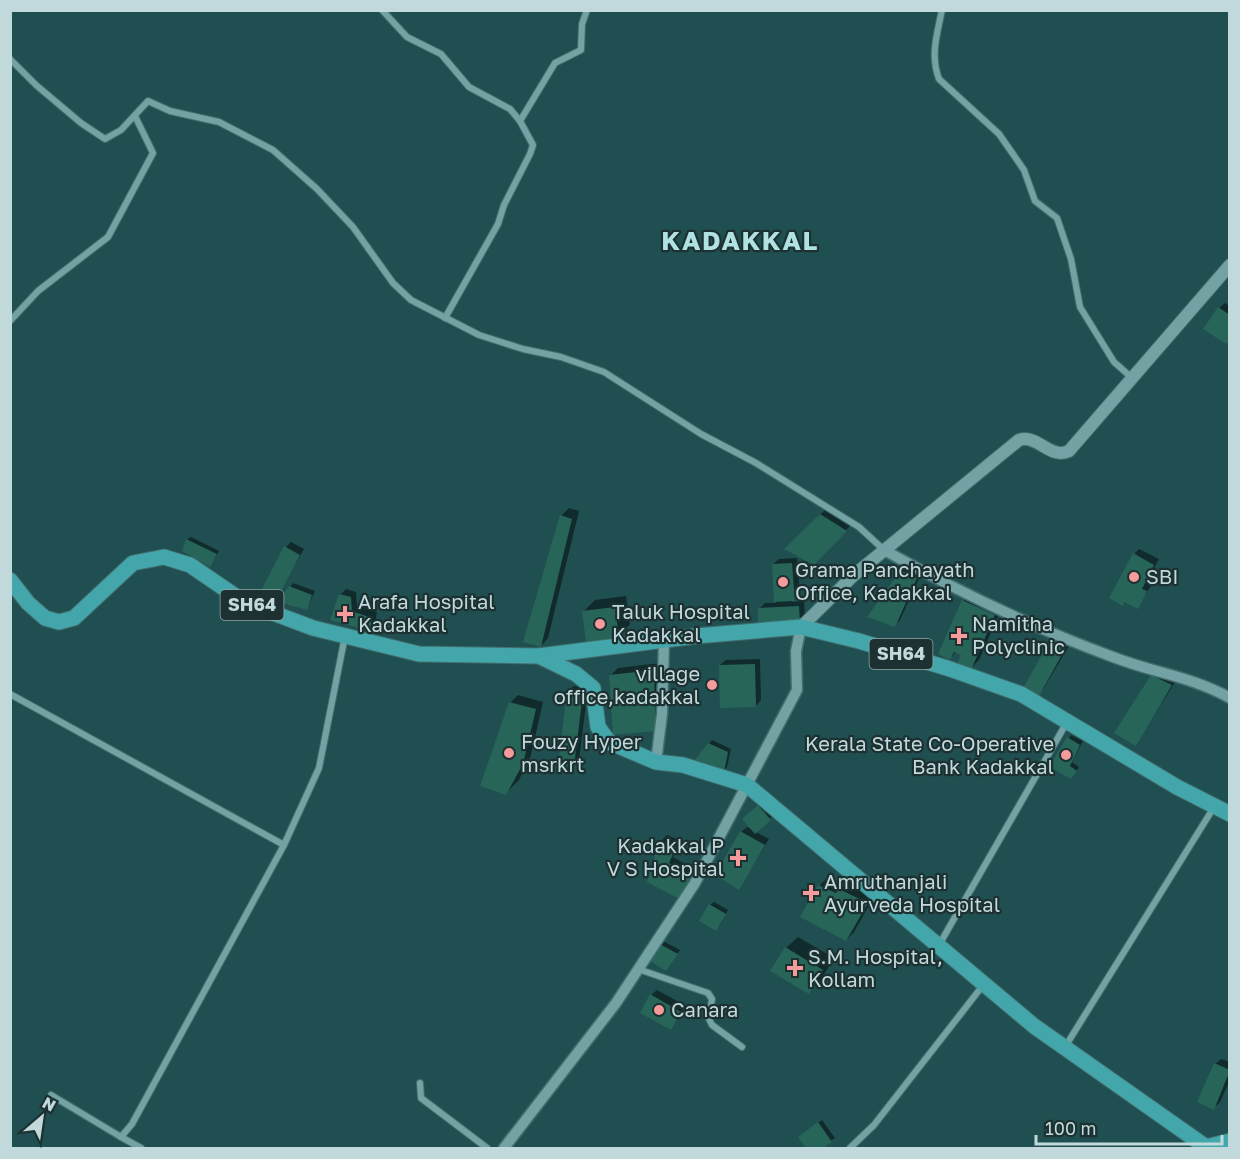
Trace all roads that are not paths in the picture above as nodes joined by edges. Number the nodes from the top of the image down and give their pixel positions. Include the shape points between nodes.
1 (382, 10) edge
2 (587, 10) edge
3 (942, 10) edge
4 (10, 59) edge
5 (135, 116) junction
6 (520, 121) junction
7 (1230, 265) edge
8 (445, 318) junction
9 (10, 321) edge
10 (1131, 377) junction
11 (884, 550) junction
12 (10, 580) edge
13 (801, 627) junction
14 (345, 636) junction
15 (664, 642) junction
16 (539, 656) junction
17 (10, 694) edge
18 (1230, 698) edge
19 (1068, 722) junction
20 (656, 762) junction
21 (747, 785) junction
22 (1214, 806) junction
23 (1230, 814) edge
24 (284, 845) junction
25 (938, 946) junction
26 (638, 969) junction
27 (984, 984) junction
28 (742, 1047) dead end
29 (1065, 1047) junction
30 (420, 1083) dead end
31 (51, 1095) dead end
32 (120, 1137) junction
33 (1230, 1141) edge
34 (1211, 1147) edge
35 (141, 1149) edge
36 (487, 1149) edge
37 (504, 1149) edge
38 (850, 1149) edge

1 - 6 street via 407,37 441,54 469,87 510,110
2 - 6 street via 582,24 582,50 555,63
3 - 10 street via 934,49 939,79 999,134 1024,170 1035,201 1057,218 1071,259 1080,307 1114,362
4 - 5 street via 36,85 105,139
5 - 8 street via 148,101 170,111 219,122 273,150 353,227 393,283 411,300
5 - 9 street via 153,153 108,237 38,291
6 - 8 street via 532,145 530,154 498,224
7 - 10 main road
8 - 11 street via 494,340 604,372 859,527
10 - 11 main road via 1069,451 1055,453 1032,439 1019,440
11 - 13 main road
11 - 18 street via 933,578 1050,632 1136,666 1185,677
12 - 14 main road, SH64 via 45,618 59,622 74,618 133,563 164,557 190,565 244,602
13 - 15 main road, SH64
13 - 19 main road, SH64 via 960,672 1021,694
13 - 21 street via 796,651 797,690
14 - 16 main road, SH64 via 419,654
14 - 24 street via 319,768
15 - 16 main road, SH64
15 - 20 street
16 - 20 main road via 576,674 593,688 598,727 609,742
17 - 24 street
19 - 22 main road, SH64
19 - 25 street
20 - 21 main road via 683,765
21 - 25 main road
21 - 26 street via 695,883
22 - 23 main road, SH64
22 - 29 street
24 - 32 street via 132,1124
25 - 27 main road
26 - 28 street via 708,993 712,999 712,1025
26 - 37 street via 616,1004
27 - 29 main road
27 - 38 street via 874,1125
29 - 34 main road
30 - 36 street via 422,1098
31 - 32 street
32 - 35 street
33 - 34 main road

